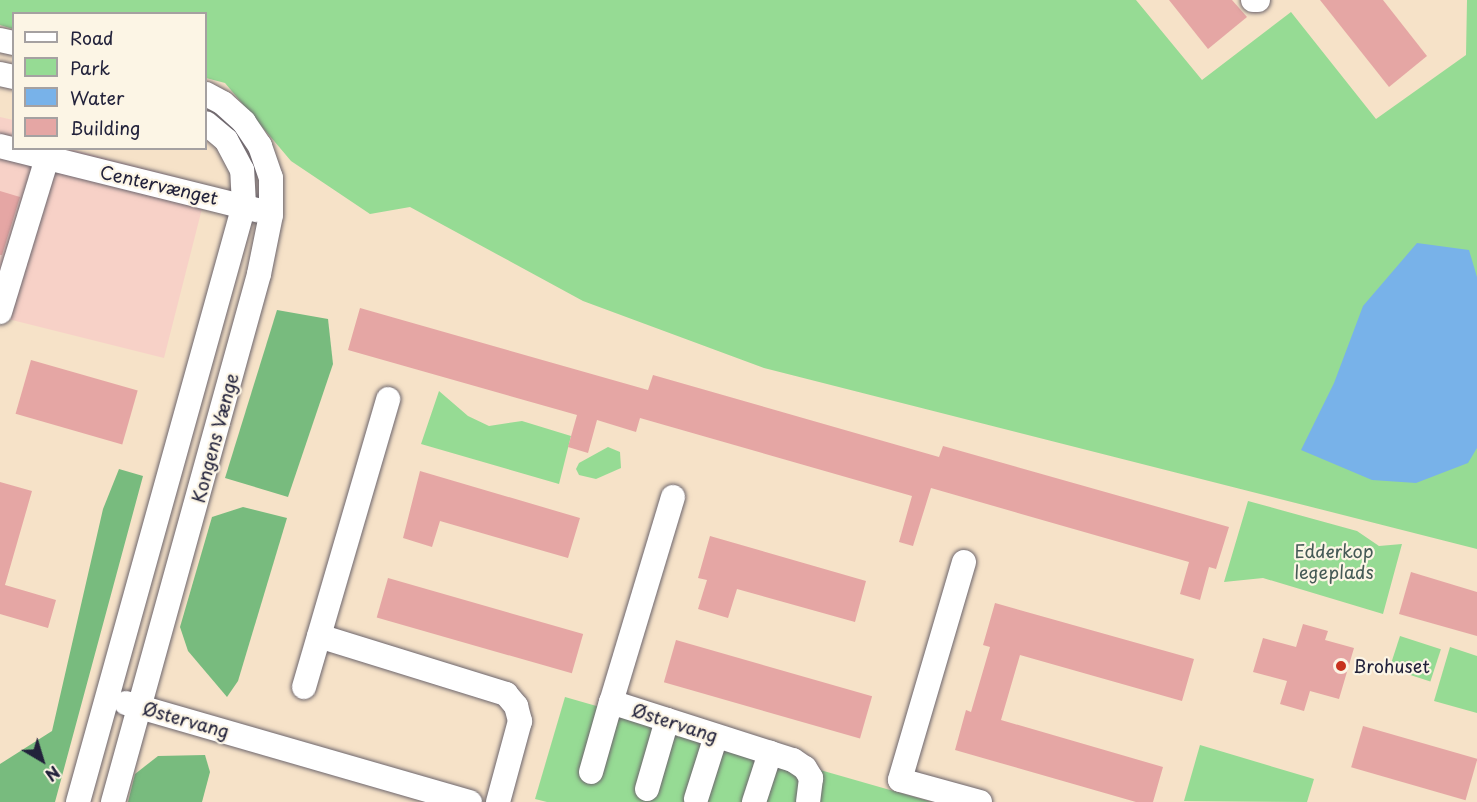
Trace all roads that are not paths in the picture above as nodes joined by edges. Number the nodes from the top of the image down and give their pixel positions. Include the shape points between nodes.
1 (207, 95) edge
2 (207, 124) edge
3 (16, 150) edge
4 (47, 158) junction
5 (244, 205) junction
6 (271, 215) junction
7 (0, 312) edge
8 (388, 399) dead end
9 (674, 497) dead end
10 (964, 562) dead end
11 (318, 636) junction
12 (304, 687) dead end
13 (108, 698) junction
14 (611, 702) junction
15 (141, 707) junction
16 (667, 720) junction
17 (716, 736) junction
18 (770, 753) junction
19 (591, 772) dead end
20 (647, 789) dead end
21 (696, 799) dead end
22 (78, 802) edge
23 (113, 802) edge
24 (470, 802) edge
25 (498, 802) edge
26 (754, 802) edge
27 (808, 802) edge
28 (980, 802) edge

1 - 6 street, Kongens Vænge via 244,122 260,146 271,178
2 - 5 street, Kongens Vænge via 226,140 242,170
3 - 4 street, Centervænget
4 - 5 street, Centervænget
4 - 7 street
5 - 6 street, Centervænget
5 - 13 street, Kongens Vænge
6 - 15 street, Kongens Vænge via 259,274
8 - 11 street
9 - 14 street, Østervang
10 - 28 street via 900,780
11 - 12 street
11 - 25 street via 506,694 516,706 520,721
13 - 15 street, Østervang
13 - 22 street, Kongens Vænge
14 - 16 street, Østervang
14 - 19 street
15 - 23 street, Kongens Vænge
15 - 24 street, Østervang
16 - 17 street, Østervang
16 - 20 street
17 - 18 street, Østervang
17 - 21 street
18 - 26 street
18 - 27 street, Østervang via 805,768 811,778

